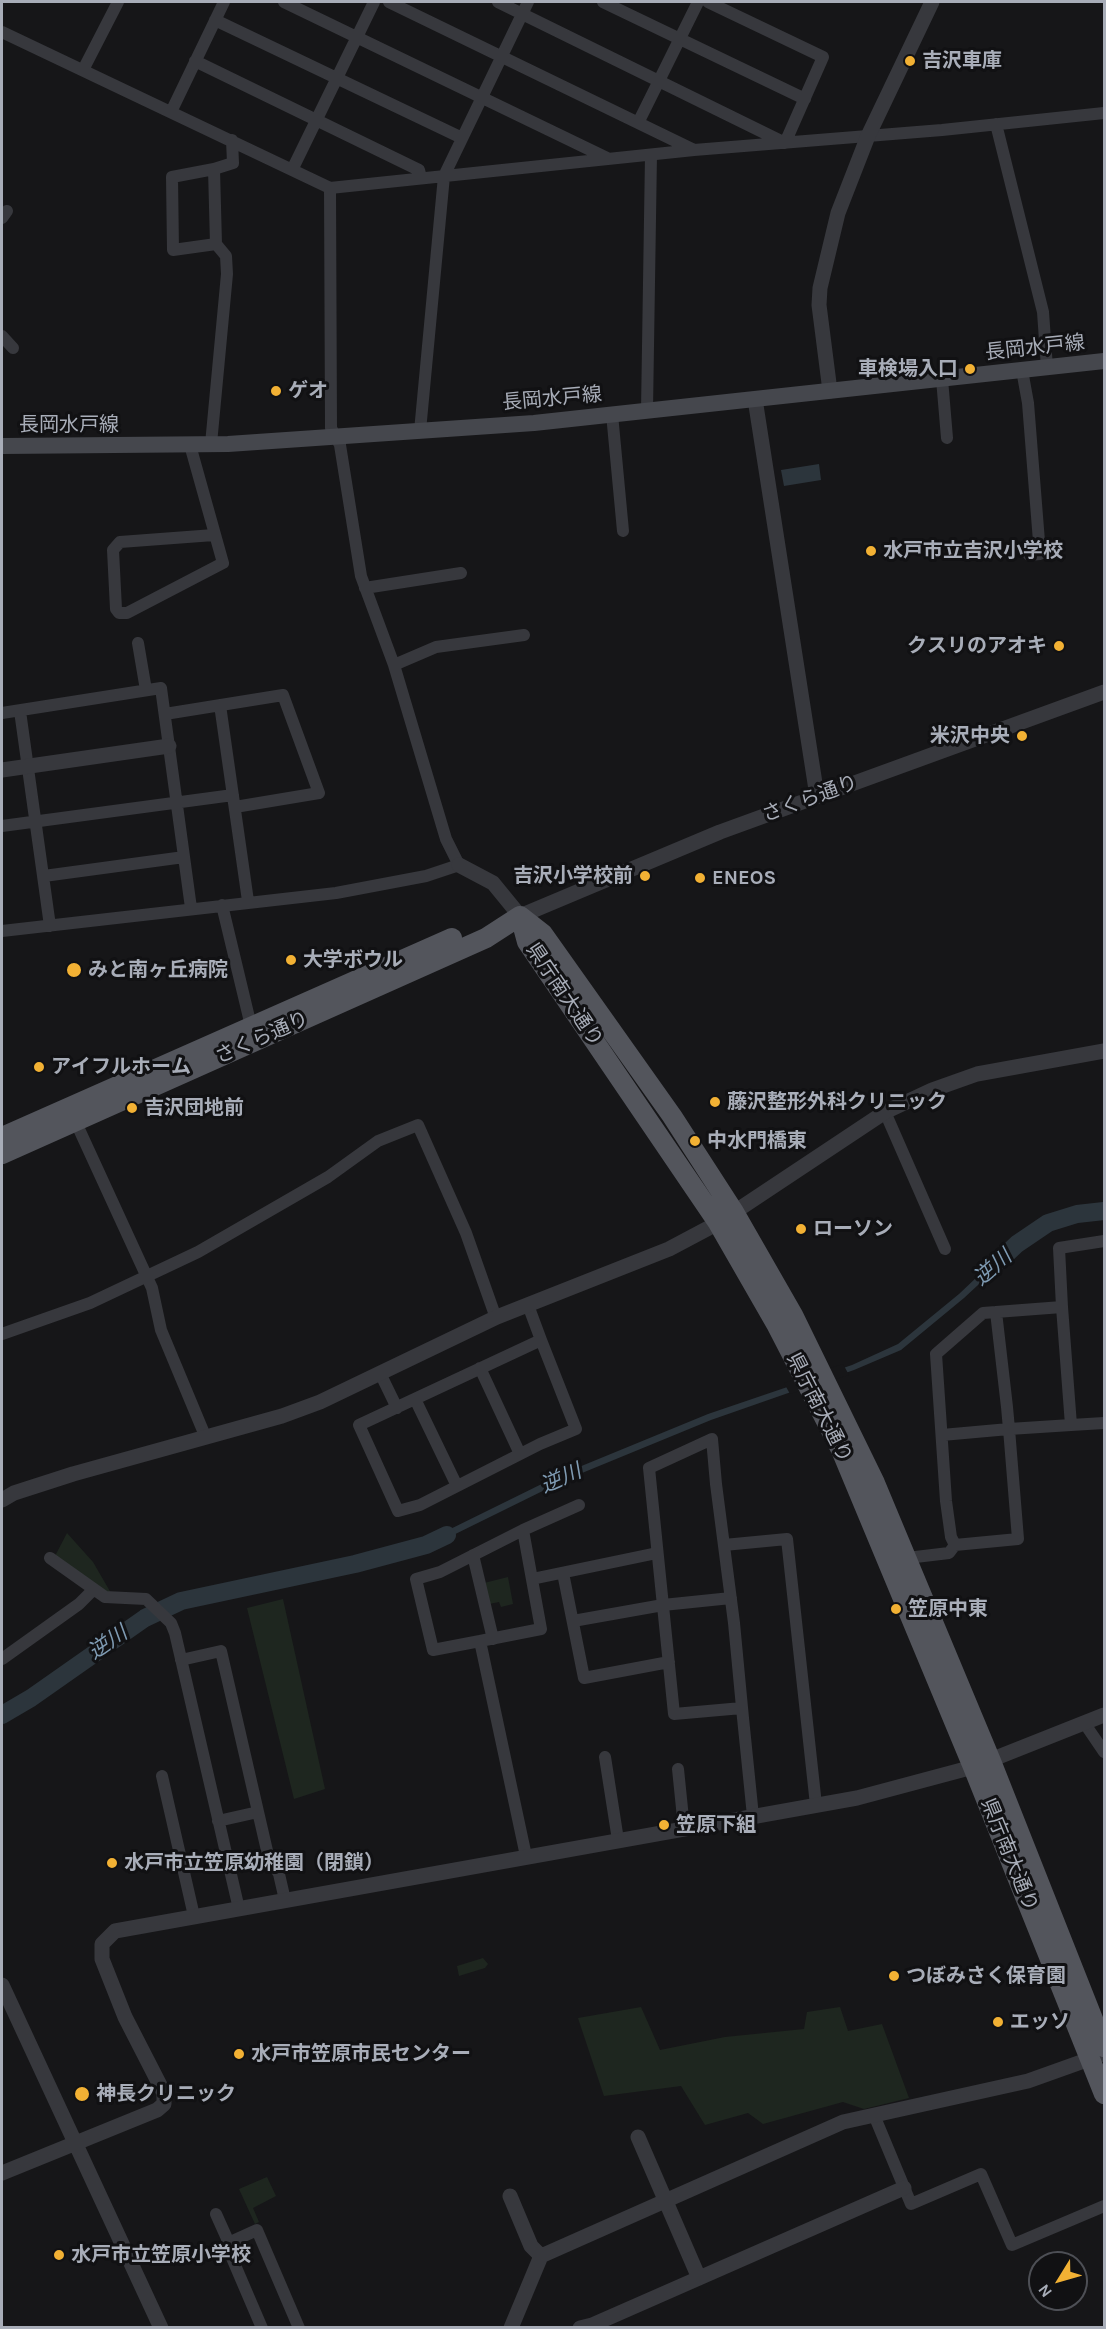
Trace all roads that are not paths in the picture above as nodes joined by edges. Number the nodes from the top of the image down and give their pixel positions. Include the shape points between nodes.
1 (118, 2) edge
2 (224, 2) edge
3 (284, 2) edge
4 (374, 2) edge
5 (389, 2) edge
6 (498, 2) edge
7 (603, 2) edge
8 (698, 2) edge
9 (708, 2) edge
10 (932, 2) edge
11 (525, 7) edge
12 (215, 20) junction
13 (2, 32) edge
14 (357, 37) junction
15 (679, 39) junction
16 (502, 55) junction
17 (195, 61) junction
18 (83, 70) junction
19 (337, 78) junction
20 (659, 81) junction
21 (482, 97) junction
22 (805, 99) junction
23 (171, 112) junction
24 (1104, 113) edge
25 (316, 120) junction
26 (639, 121) junction
27 (996, 124) junction
28 (868, 136) junction
29 (462, 138) junction
30 (232, 140) junction
31 (785, 143) junction
32 (694, 150) junction
33 (651, 155) junction
34 (609, 159) junction
35 (214, 168) junction
36 (293, 168) junction
37 (444, 176) junction
38 (421, 178) junction
39 (330, 188) junction
40 (216, 244) junction
41 (2, 336) edge
42 (13, 348) dead end
43 (1104, 361) edge
44 (1047, 368) junction
45 (1022, 370) junction
46 (942, 379) junction
47 (830, 391) junction
48 (755, 399) junction
49 (647, 410) junction
50 (612, 414) junction
51 (420, 431) junction
52 (336, 437) junction
53 (947, 438) dead end
54 (210, 444) junction
55 (190, 445) junction
56 (2, 446) edge
57 (623, 531) dead end
58 (214, 535) junction
59 (1029, 555) dead end
60 (461, 573) dead end
61 (365, 588) junction
62 (524, 635) dead end
63 (138, 643) dead end
64 (394, 665) junction
65 (146, 690) junction
66 (1104, 693) edge
67 (220, 705) junction
68 (20, 711) junction
69 (2, 713) edge
70 (165, 714) junction
71 (169, 746) junction
72 (27, 767) junction
73 (2, 770) edge
74 (817, 796) junction
75 (234, 801) junction
76 (176, 802) junction
77 (36, 822) junction
78 (2, 826) edge
79 (184, 856) junction
80 (459, 865) junction
81 (44, 876) junction
82 (248, 901) junction
83 (222, 905) junction
84 (190, 908) junction
85 (520, 916) junction
86 (50, 926) junction
87 (2, 931) edge
88 (251, 1026) junction
89 (1104, 1051) edge
90 (885, 1112) junction
91 (72, 1114) junction
92 (2, 1137) edge
93 (2, 1154) edge
94 (726, 1218) junction
95 (1104, 1241) edge
96 (945, 1249) dead end
97 (146, 1276) junction
98 (528, 1305) junction
99 (1062, 1307) junction
100 (996, 1312) junction
101 (496, 1318) junction
102 (2, 1334) edge
103 (541, 1340) junction
104 (480, 1368) junction
105 (380, 1373) junction
106 (824, 1396) junction
107 (415, 1399) junction
108 (397, 1408) junction
109 (1104, 1423) edge
110 (1071, 1425) junction
111 (1009, 1429) junction
112 (942, 1435) junction
113 (206, 1438) junction
114 (520, 1454) junction
115 (457, 1486) junction
116 (2, 1500) edge
117 (579, 1505) dead end
118 (524, 1530) junction
119 (724, 1545) junction
120 (955, 1545) junction
121 (657, 1553) junction
122 (473, 1555) junction
123 (50, 1558) dead end
124 (907, 1558) junction
125 (563, 1573) junction
126 (532, 1579) junction
127 (94, 1589) junction
128 (731, 1598) junction
129 (663, 1605) junction
130 (573, 1622) junction
131 (487, 1640) junction
132 (2, 1659) edge
133 (182, 1660) junction
134 (669, 1662) junction
135 (742, 1708) junction
136 (1104, 1715) edge
137 (1085, 1724) junction
138 (1104, 1752) edge
139 (605, 1757) dead end
140 (982, 1764) junction
141 (678, 1769) dead end
142 (162, 1776) dead end
143 (816, 1805) junction
144 (258, 1812) junction
145 (753, 1816) junction
146 (218, 1821) junction
147 (684, 1828) junction
148 (618, 1840) junction
149 (526, 1856) junction
150 (285, 1900) junction
151 (239, 1909) junction
152 (194, 1916) junction
153 (2, 1986) edge
154 (1100, 2053) edge
155 (1104, 2094) edge
156 (874, 2115) junction
157 (638, 2137) dead end
158 (75, 2143) junction
159 (2, 2173) edge
160 (904, 2188) junction
161 (510, 2196) dead end
162 (665, 2200) junction
163 (1104, 2206) edge
164 (216, 2214) dead end
165 (229, 2243) junction
166 (541, 2256) junction
167 (699, 2278) junction
168 (161, 2328) edge
169 (262, 2328) edge
170 (299, 2328) edge
171 (512, 2328) edge
172 (580, 2328) edge

1 - 18 street
2 - 12 street
3 - 14 street
4 - 14 street
5 - 16 street
6 - 11 street
7 - 15 street
8 - 15 street
9 - 22 street via 823,57
10 - 28 street
11 - 16 street
11 - 20 street
12 - 17 street
12 - 19 street
13 - 18 street
14 - 19 street
14 - 21 street
15 - 20 street
15 - 22 street
16 - 21 street
16 - 26 street
17 - 23 street
17 - 25 street
18 - 23 street
19 - 25 street
19 - 29 street
20 - 26 street
20 - 31 street
21 - 29 street
21 - 34 street
22 - 31 street
23 - 30 street
24 - 27 street
25 - 36 street
25 - 38 street via 418,170
26 - 32 street
27 - 28 street
27 - 44 street via 1043,312
28 - 31 street
28 - 47 street via 838,213 820,288
29 - 37 street
30 - 35 street via 233,163
30 - 36 street
31 - 32 street
32 - 33 street
33 - 34 street
33 - 49 street
34 - 37 street
35 - 40 street
35 - 40 street via 172,177 173,250
36 - 39 street
37 - 38 street
37 - 51 street
38 - 39 street
39 - 52 street via 331,428
40 - 54 street via 226,256 227,274
41 - 42 street
43 - 44 main road, 長岡水戸線
44 - 45 main road, 長岡水戸線
45 - 46 main road, 長岡水戸線
45 - 59 street via 1029,402 1040,554
46 - 47 main road, 長岡水戸線
46 - 53 street
47 - 48 main road, 長岡水戸線
48 - 49 main road, 長岡水戸線
48 - 74 street
49 - 50 main road, 長岡水戸線
50 - 51 main road, 長岡水戸線
50 - 57 street
51 - 52 main road, 長岡水戸線
52 - 54 main road, 長岡水戸線
52 - 61 street
54 - 55 main road, 長岡水戸線
55 - 56 main road, 長岡水戸線
55 - 58 street
58 - 58 street via 223,563 127,613 119,613 113,550 120,542
60 - 61 street
61 - 64 street
62 - 64 street via 436,647
63 - 65 street
64 - 80 street via 446,839
65 - 68 street
65 - 70 street via 161,688
66 - 74 street, さくら通り
67 - 70 street
67 - 75 street
67 - 75 street via 283,695 320,792
68 - 69 street
68 - 72 street
70 - 71 street
71 - 72 street
71 - 76 street
72 - 73 street
72 - 77 street
74 - 85 street, さくら通り via 665,854
75 - 76 street
75 - 82 street
76 - 77 street
76 - 79 street
77 - 78 street
77 - 81 street
79 - 81 street
79 - 84 street
80 - 82 street via 371,887
80 - 85 street via 493,883
81 - 86 street
82 - 83 street
83 - 84 street
83 - 88 street
84 - 86 street
85 - 88 main road, さくら通り via 478,927
85 - 91 main road, さくら通り via 486,938
85 - 94 main road, 県庁南大通り via 543,934 672,1116
86 - 87 street
88 - 91 main road, さくら通り
89 - 90 street via 960,1079
90 - 94 street
90 - 96 street
91 - 92 main road, さくら通り
91 - 93 main road, さくら通り
91 - 97 street
94 - 98 street via 669,1249
94 - 106 main road, 県庁南大通り
95 - 99 street via 1059,1248
97 - 101 street via 198,1252 328,1176 378,1141 418,1125 466,1233
97 - 102 street via 90,1303
97 - 113 street via 161,1330
98 - 101 street
98 - 103 street
99 - 100 street
99 - 110 street
100 - 111 street
100 - 112 street via 983,1313 936,1354
101 - 105 street
103 - 104 street
103 - 114 street via 576,1430
104 - 107 street
104 - 114 street
105 - 108 street
105 - 113 street via 282,1416
106 - 124 main road, 県庁南大通り
106 - 140 main road, 県庁南大通り via 860,1492
107 - 108 street
107 - 115 street
108 - 115 street via 359,1425 398,1511 420,1505
109 - 110 street
110 - 111 street
111 - 112 street
111 - 120 street via 1018,1539
112 - 120 street via 946,1501
113 - 116 street via 73,1474
114 - 115 street
117 - 118 street
118 - 122 street
118 - 126 street
119 - 121 street via 712,1439 649,1468
119 - 128 street
119 - 143 street via 787,1539
120 - 124 street via 949,1553
121 - 125 street
121 - 129 street
122 - 131 street
122 - 131 street via 416,1579 432,1650
123 - 127 street
124 - 140 main road, 県庁南大通り
125 - 126 street
125 - 130 street
126 - 131 street via 541,1629
127 - 132 street
127 - 133 street via 105,1597 148,1601 171,1623
128 - 129 street
128 - 135 street
129 - 130 street
129 - 134 street
130 - 134 street via 584,1678
131 - 149 street
133 - 144 street via 221,1652
133 - 146 street
134 - 135 street via 674,1714
135 - 145 street
136 - 137 street
137 - 138 street
137 - 140 street
139 - 148 street
140 - 143 street via 898,1789
140 - 154 main road, 県庁南大通り
141 - 147 street
142 - 152 street
143 - 145 street
144 - 146 street
144 - 150 street
145 - 147 street
146 - 151 street
147 - 148 street
148 - 149 street
149 - 150 street
150 - 151 street
151 - 152 street
152 - 158 street via 115,1931 102,1944 108,1979 164,2093 164,2104
153 - 158 street
154 - 155 main road, 県庁南大通り
154 - 156 street via 1019,2083
156 - 160 street
156 - 162 street via 843,2122
157 - 162 street
158 - 159 street
158 - 168 street
160 - 163 street via 911,2205 981,2174 1012,2245
160 - 167 street
161 - 166 street via 531,2246
162 - 166 street
162 - 167 street
164 - 165 street
165 - 169 street via 226,2244
165 - 170 street via 257,2230
166 - 171 street
167 - 172 street

